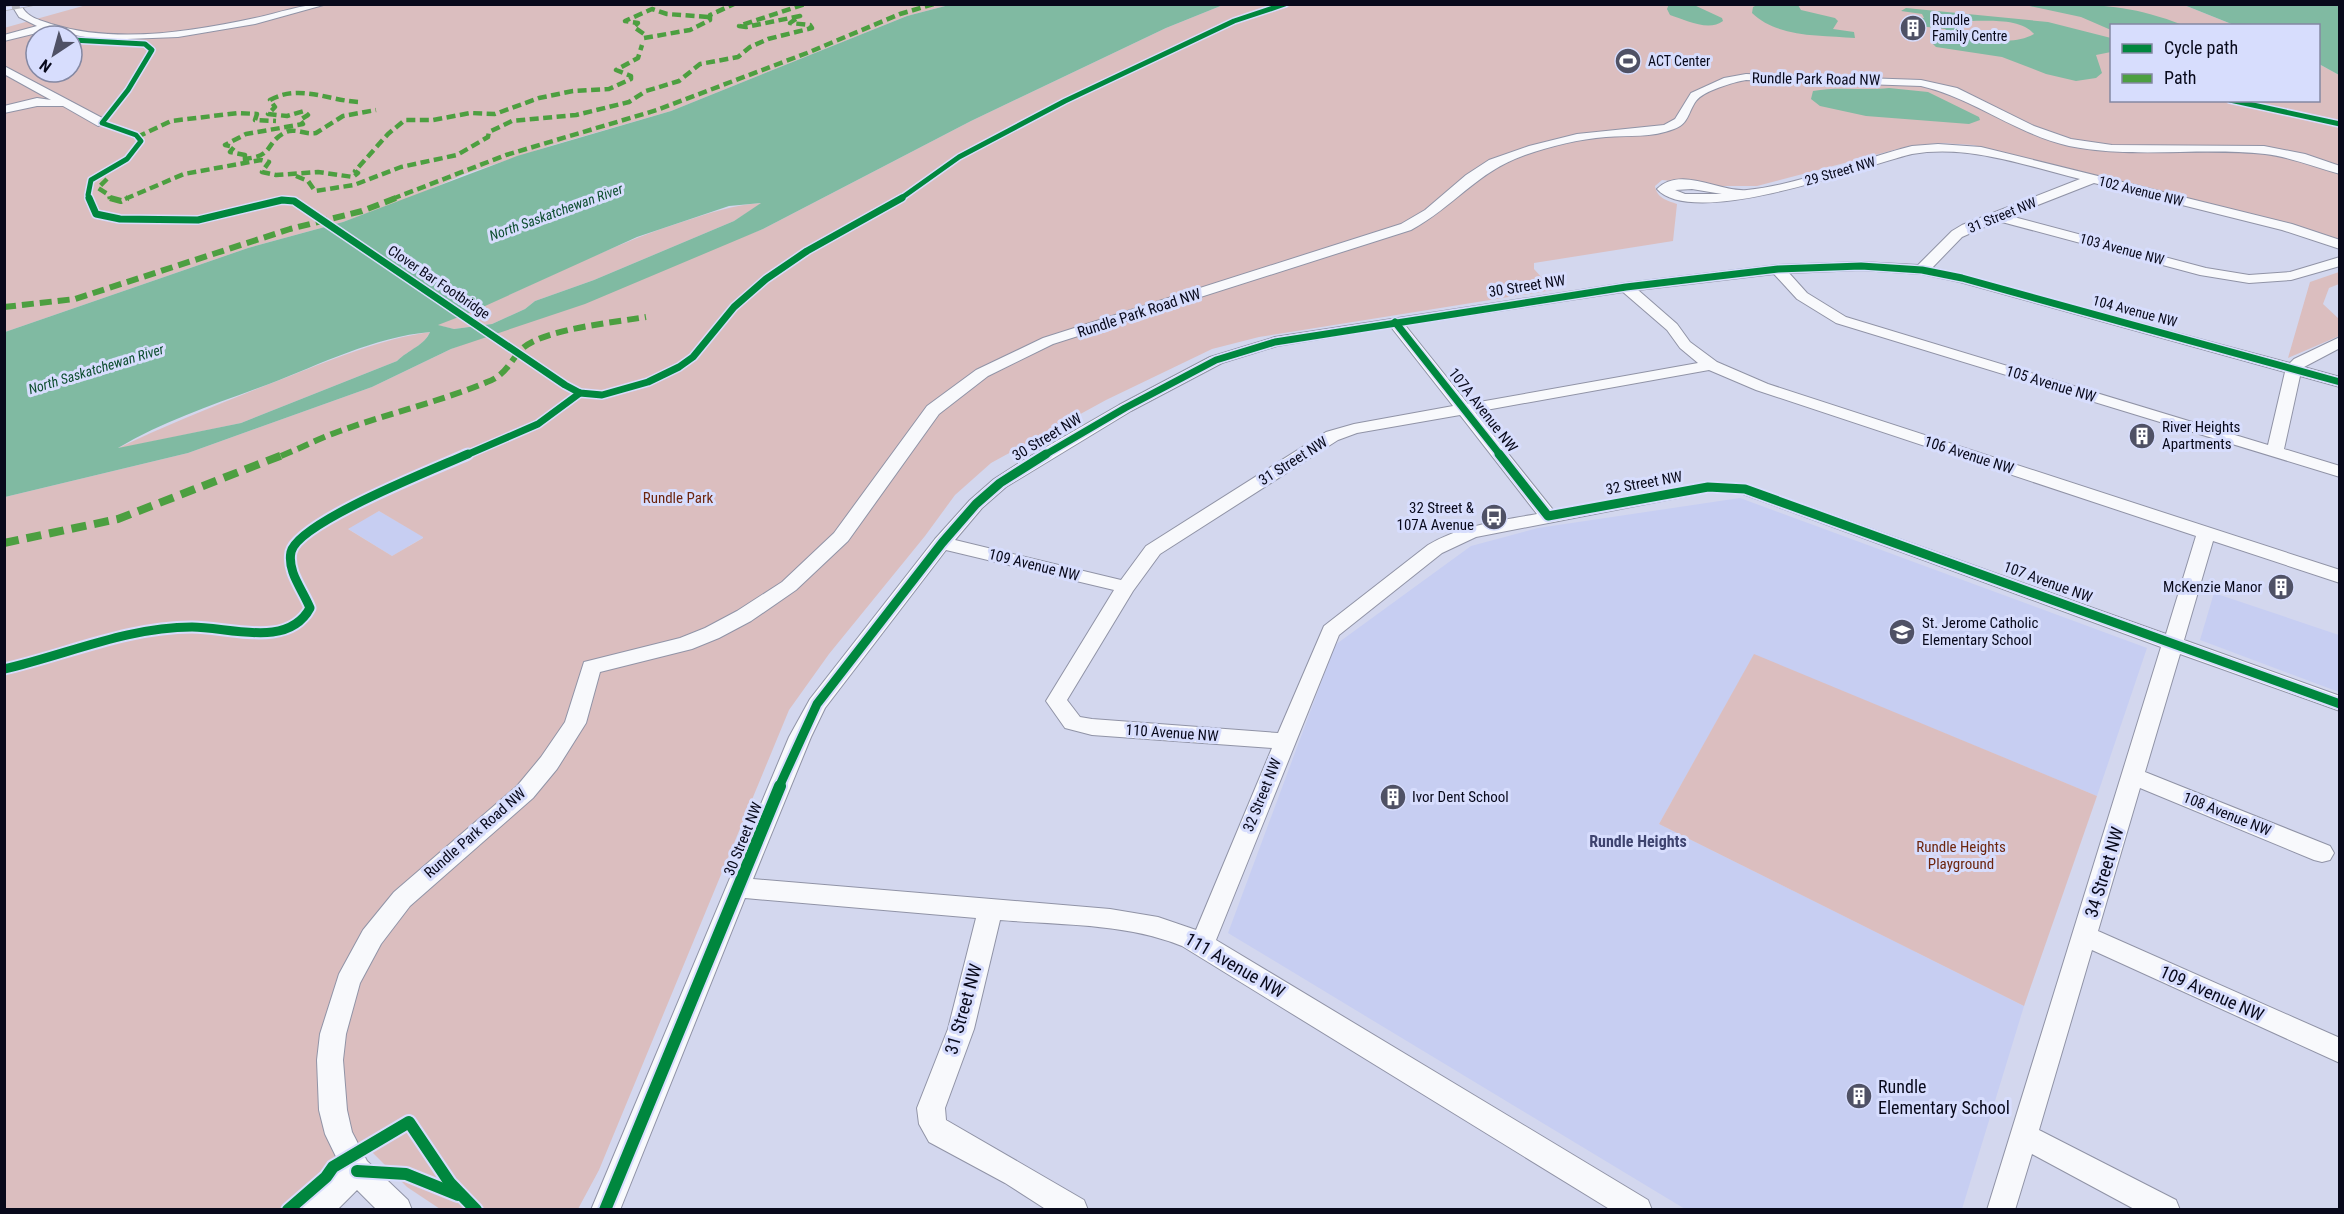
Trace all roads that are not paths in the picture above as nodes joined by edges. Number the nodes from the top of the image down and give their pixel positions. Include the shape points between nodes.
1 (16, 4) edge
2 (322, 4) edge
3 (41, 24) edge
4 (24, 33) edge
5 (84, 33) edge
6 (4, 38) edge
7 (4, 69) edge
8 (73, 109) junction
9 (4, 110) edge
10 (102, 123) dead end
11 (1940, 147) joint
12 (2340, 170) edge
13 (2093, 179) junction
14 (1740, 194) dead end
15 (1995, 216) junction
16 (2340, 245) edge
17 (2340, 261) edge
18 (1778, 268) junction
19 (1922, 270) junction
20 (1626, 287) junction
21 (1395, 322) junction
22 (2339, 342) edge
23 (1711, 365) junction
24 (2294, 369) junction
25 (2340, 382) edge
26 (1466, 411) junction
27 (2275, 452) junction
28 (2340, 472) edge
29 (1745, 489) joint
30 (1548, 516) junction
31 (2206, 533) junction
32 (942, 543) junction
33 (2340, 577) edge
34 (1126, 587) junction
35 (2173, 643) junction
36 (2340, 704) edge
37 (1064, 713) joint
38 (1284, 741) junction
39 (2133, 776) junction
40 (2322, 853) dead end
41 (739, 888) junction
42 (990, 909) junction
43 (2085, 936) junction
44 (1202, 944) junction
45 (2340, 1051) edge
46 (2024, 1136) junction
47 (357, 1171) junction
48 (316, 1209) edge
49 (398, 1209) edge
50 (605, 1209) edge
51 (1074, 1209) edge
52 (1638, 1209) edge
53 (2001, 1209) edge
54 (2166, 1209) edge

1 - 3 street via 20,14
2 - 5 street via 240,25 171,34
4 - 6 street
7 - 8 street
8 - 9 street via 47,102
8 - 10 street
11 - 13 street, 102 Avenue NW via 1981,151
11 - 14 street, 29 Street NW via 1911,150 1790,185
12 - 47 street, Rundle Park Road NW via 2264,150 2112,149 2069,142 2033,131 1953,90 1921,83 1739,78 1695,95 1678,124 1657,130 1588,135 1507,158 1473,175 1425,219 1406,227 1048,341 982,373 933,410 841,537 789,586 712,633 685,644 591,668 575,723 549,763 525,792 419,881 386,918 359,957 348,982 330,1060 333,1110 339,1134
13 - 15 street, 31 Street NW
13 - 16 street, 102 Avenue NW via 2287,227
15 - 17 street, 103 Avenue NW via 2205,272 2249,279 2291,276
15 - 19 street, 31 Street NW via 1957,234
18 - 19 street, 30 Street NW via 1836,265
18 - 20 street, 30 Street NW
18 - 27 street, 105 Avenue NW via 1802,296 1841,320
19 - 24 street, 104 Avenue NW via 1983,283
20 - 21 street, 30 Street NW
20 - 23 street, 106 Avenue NW
21 - 26 street, 107A Avenue NW
21 - 32 street, 30 Street NW via 1268,344 1201,368 1125,408 1000,483
22 - 24 street
23 - 26 street, 31 Street NW
23 - 31 street, 106 Avenue NW via 1762,387
24 - 25 street, 104 Avenue NW
24 - 27 street
26 - 30 street, 107A Avenue NW
26 - 34 street, 31 Street NW via 1332,436 1153,550
27 - 28 street, 105 Avenue NW
29 - 30 street, 32 Street NW via 1708,487
29 - 35 street, 107 Avenue NW
30 - 38 street, 32 Street NW via 1452,539 1342,620 1331,631
31 - 33 street, 106 Avenue NW
31 - 35 street, 34 Street NW
32 - 34 street, 109 Avenue NW
32 - 41 street, 30 Street NW via 817,704
34 - 37 street, 31 Street NW via 1061,689 1056,701
35 - 36 street, 107 Avenue NW
35 - 39 street, 34 Street NW
37 - 38 street, 110 Avenue NW via 1073,723 1092,727
38 - 44 street, 32 Street NW
39 - 40 street, 108 Avenue NW
39 - 43 street, 34 Street NW
41 - 42 street, 111 Avenue NW
41 - 50 street, 30 Street NW
42 - 44 street, 111 Avenue NW via 1148,923
42 - 51 street, 31 Street NW via 961,1029 931,1108 933,1124 939,1133
43 - 45 street, 109 Avenue NW
43 - 46 street, 34 Street NW
44 - 52 street, 111 Avenue NW
46 - 53 street, 34 Street NW
46 - 54 street
47 - 48 street
47 - 49 street

